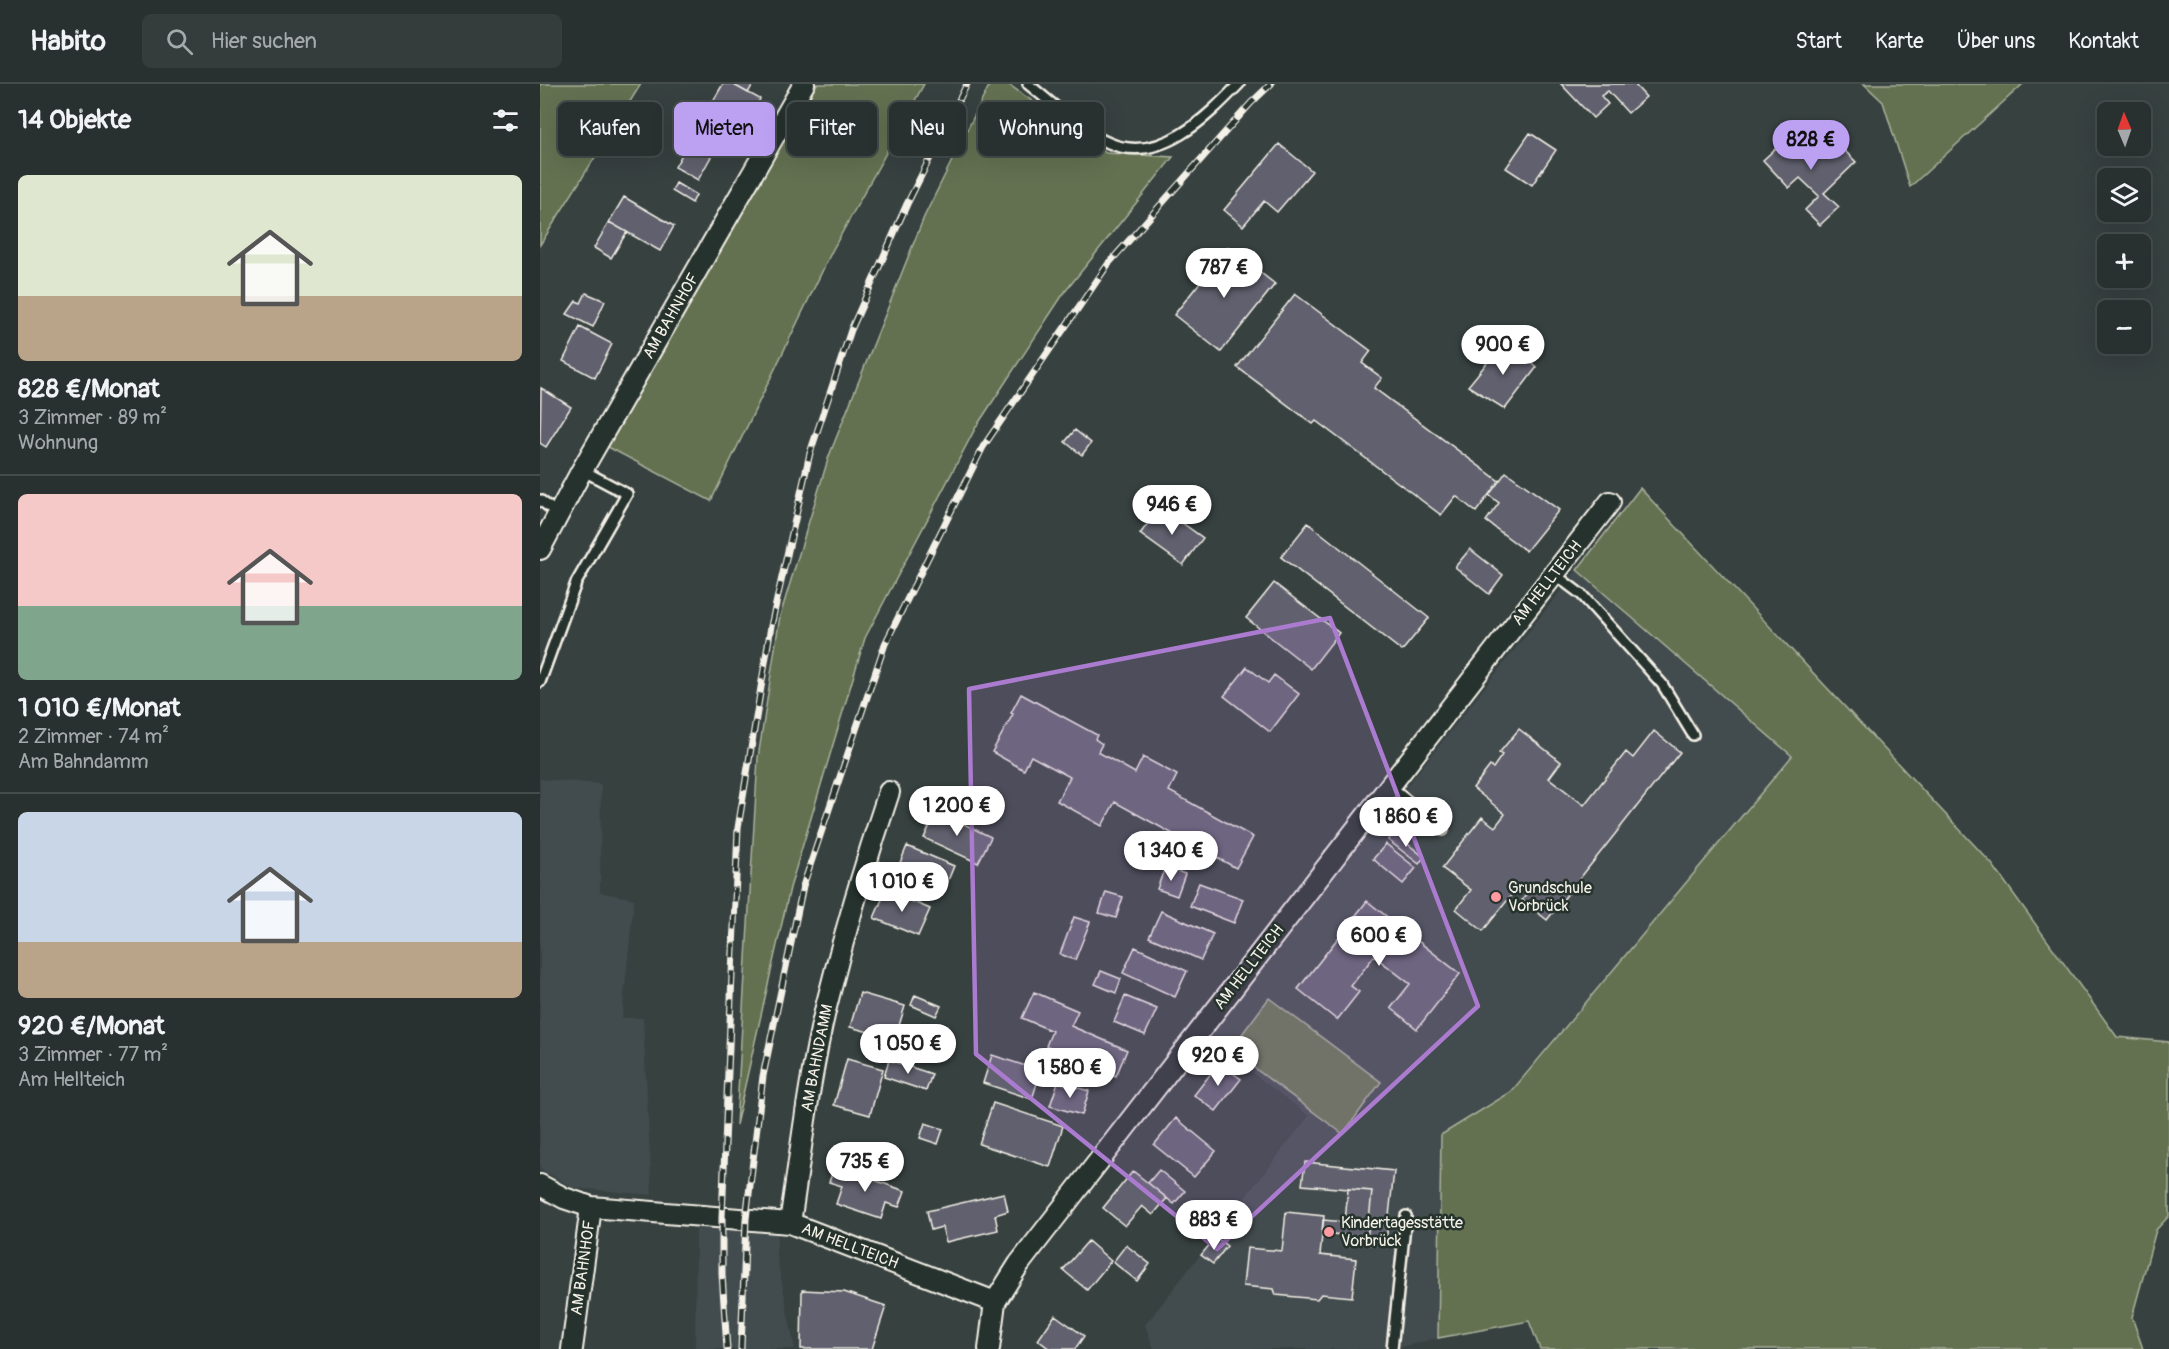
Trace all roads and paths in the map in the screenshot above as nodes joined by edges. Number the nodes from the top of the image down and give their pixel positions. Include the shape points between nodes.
1 (804, 84) edge
2 (1028, 84) edge
3 (1239, 84) edge
4 (582, 470) junction
5 (540, 500) edge
6 (1610, 502) dead end
7 (558, 514) junction
8 (540, 549) edge
9 (1554, 574) junction
10 (540, 682) edge
11 (1693, 735) dead end
12 (1389, 786) junction
13 (890, 792) dead end
14 (1443, 830) dead end
15 (540, 1185) edge
16 (591, 1207) junction
17 (1406, 1216) dead end
18 (790, 1223) junction
19 (995, 1302) junction
20 (572, 1349) edge
21 (989, 1349) edge
22 (1392, 1349) edge

1 - 4 street, AM BAHNHOF
2 - 3 lane via 1089,132 1111,144 1152,148 1175,138 1220,104
4 - 7 street, AM BAHNHOF
4 - 10 lane via 627,494 576,584
5 - 7 lane
6 - 9 street, AM HELLTEICH
7 - 8 street, AM BAHNHOF
9 - 11 lane via 1582,595 1662,684
9 - 12 street, AM HELLTEICH
12 - 14 lane
12 - 19 street, AM HELLTEICH via 1019,1263
13 - 18 street, AM BAHNDAMM via 864,865 826,1008
15 - 16 street, AM BAHNHOF
16 - 18 street, AM HELLTEICH
16 - 20 street, AM BAHNHOF
17 - 22 lane
18 - 19 street, AM HELLTEICH
19 - 21 street

